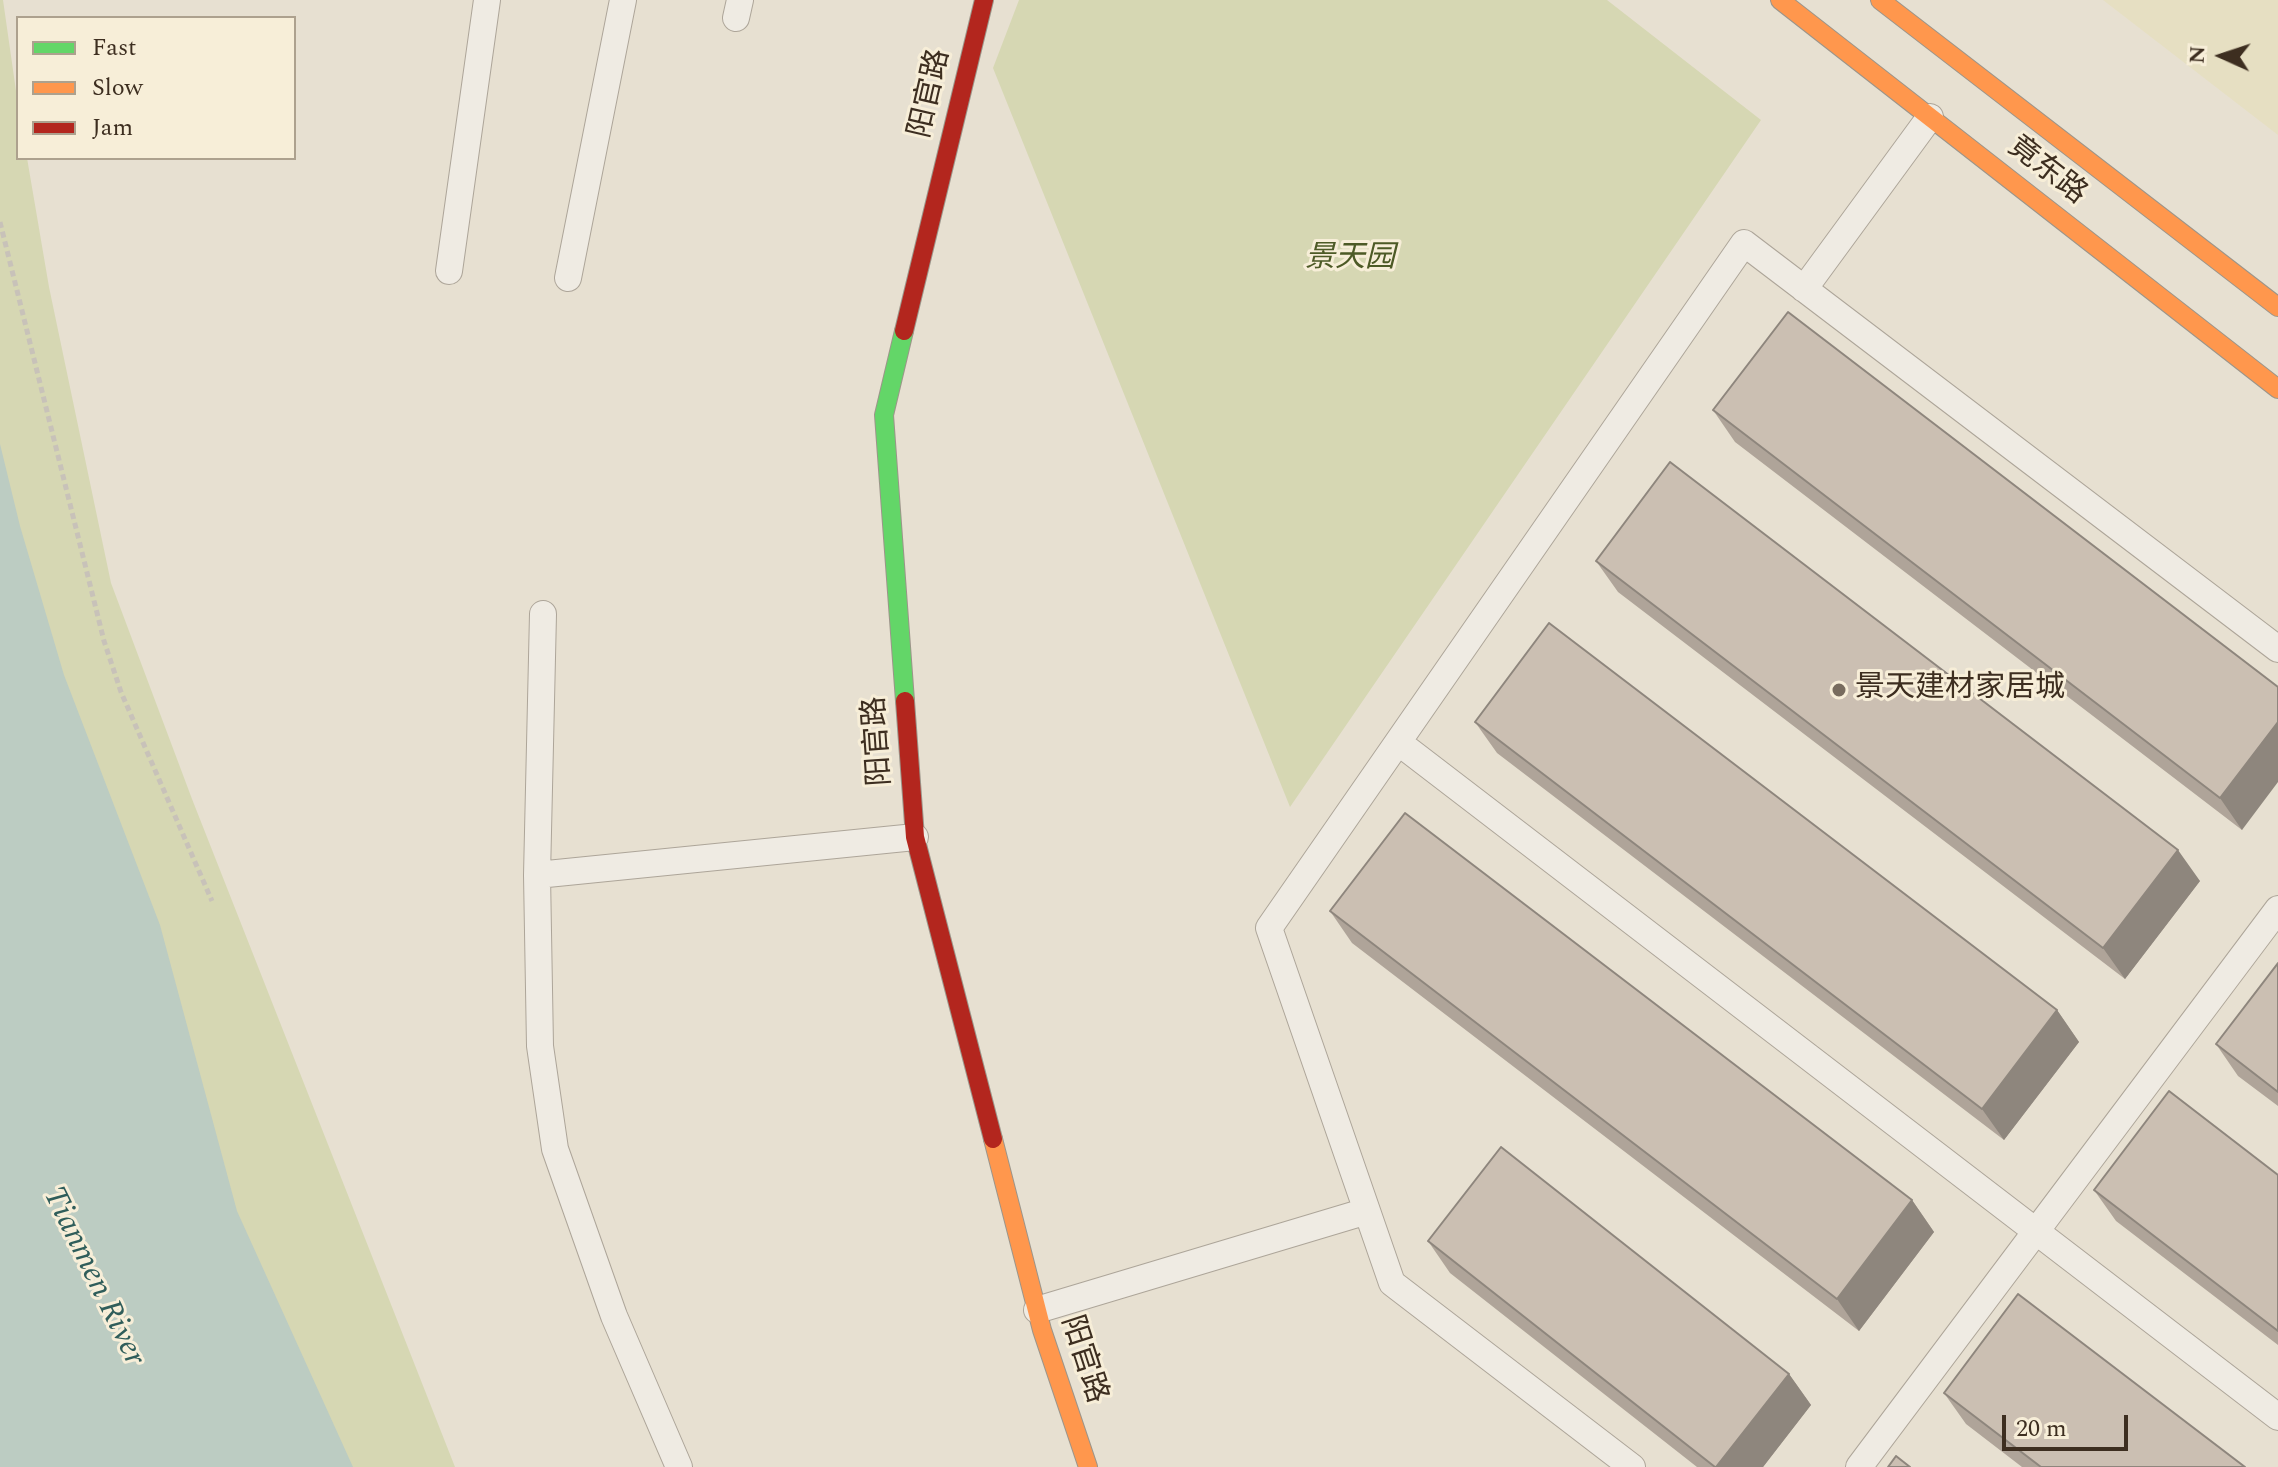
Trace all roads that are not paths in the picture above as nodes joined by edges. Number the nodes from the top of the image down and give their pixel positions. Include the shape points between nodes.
1 (487, 0) edge
2 (623, 0) edge
3 (984, 0) edge
4 (1780, 0) edge
5 (1880, 0) edge
6 (1930, 117) junction
7 (449, 271) dead end
8 (568, 278) dead end
9 (1804, 289) junction
10 (2278, 307) edge
11 (2278, 389) edge
12 (543, 614) dead end
13 (2278, 649) edge
14 (1398, 742) junction
15 (915, 837) junction
16 (537, 875) junction
17 (2278, 909) edge
18 (1367, 1211) junction
19 (2036, 1231) junction
20 (1037, 1310) junction
21 (2278, 1417) edge
22 (679, 1467) edge
23 (1088, 1467) edge
24 (1632, 1467) edge
25 (1859, 1467) edge

1 - 7 lane
2 - 8 lane
3 - 15 street, 阳官路 via 884,415
4 - 6 street, 竟东路
5 - 10 street, 竟东路
6 - 9 lane
6 - 11 street, 竟东路
9 - 13 lane
9 - 14 lane via 1744,243
12 - 16 lane
14 - 18 lane via 1269,928
14 - 19 lane
15 - 16 lane
15 - 20 street, 阳官路
16 - 22 lane via 540,1046 555,1149 614,1316
17 - 19 lane
18 - 20 lane
18 - 24 lane via 1392,1283
19 - 21 lane
19 - 25 lane
20 - 23 street, 阳官路

